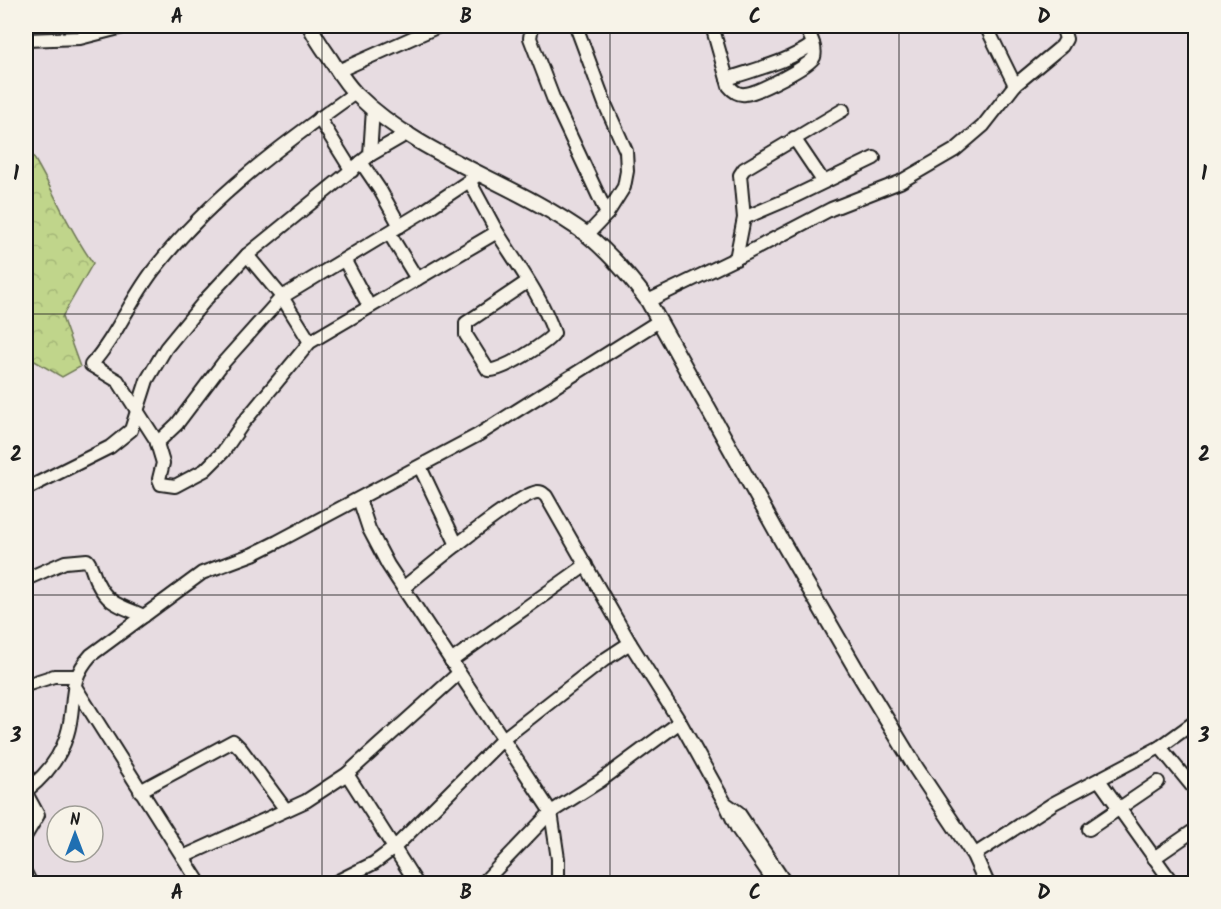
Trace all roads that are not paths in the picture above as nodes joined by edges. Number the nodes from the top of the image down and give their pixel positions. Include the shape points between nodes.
1 (127, 26) edge
2 (310, 26) edge
3 (440, 26) edge
4 (532, 26) edge
5 (576, 26) edge
6 (712, 26) edge
7 (806, 26) edge
8 (986, 26) edge
9 (1062, 26) edge
10 (26, 40) edge
11 (813, 44) junction
12 (338, 71) junction
13 (727, 79) junction
14 (1015, 85) junction
15 (355, 93) junction
16 (373, 109) junction
17 (843, 110) dead end
18 (319, 118) junction
19 (408, 133) junction
20 (794, 138) junction
21 (874, 158) dead end
22 (361, 163) junction
23 (474, 178) junction
24 (823, 181) junction
25 (607, 214) junction
26 (744, 218) junction
27 (395, 230) junction
28 (497, 232) junction
29 (587, 235) junction
30 (247, 255) junction
31 (736, 259) junction
32 (345, 261) junction
33 (417, 279) junction
34 (527, 282) junction
35 (282, 297) junction
36 (648, 301) junction
37 (369, 306) junction
38 (659, 321) junction
39 (310, 342) junction
40 (138, 412) junction
41 (158, 443) junction
42 (420, 467) junction
43 (26, 489) edge
44 (359, 499) junction
45 (457, 545) junction
46 (586, 565) junction
47 (26, 579) edge
48 (403, 588) junction
49 (144, 616) junction
50 (630, 643) junction
51 (451, 661) junction
52 (459, 673) junction
53 (76, 681) junction
54 (26, 686) edge
55 (1196, 721) edge
56 (680, 722) junction
57 (502, 739) junction
58 (1160, 747) junction
59 (347, 774) junction
60 (1099, 780) junction
61 (1158, 782) dead end
62 (1196, 790) edge
63 (140, 791) junction
64 (26, 792) edge
65 (725, 803) junction
66 (1119, 809) junction
67 (286, 810) junction
68 (551, 812) junction
69 (1089, 829) dead end
70 (1196, 829) edge
71 (26, 835) edge
72 (394, 848) junction
73 (974, 855) junction
74 (183, 857) junction
75 (1154, 858) junction
76 (26, 874) edge
77 (985, 883) edge
78 (31, 884) edge
79 (200, 884) edge
80 (332, 884) edge
81 (417, 884) edge
82 (482, 884) edge
83 (558, 884) edge
84 (776, 884) edge
85 (786, 884) edge
86 (1173, 884) edge

1 - 10 street via 80,38
2 - 12 street
3 - 12 street
4 - 25 street via 530,38 555,103
5 - 25 street via 626,151 624,188
6 - 13 street
7 - 11 street
8 - 14 street
9 - 14 street via 1064,43
11 - 13 street via 788,58
11 - 13 street via 815,52 808,64 765,86 745,94 735,93
12 - 15 street
14 - 31 street via 983,126 955,150 900,183 831,209
15 - 16 street
15 - 18 street
16 - 19 street
16 - 22 street
17 - 20 street
18 - 22 street
18 - 40 street via 290,138 200,217 156,266 91,366 118,381
19 - 22 street
19 - 23 street
20 - 24 street
20 - 26 street via 740,175
21 - 24 street
22 - 27 street via 380,190
22 - 30 street
23 - 27 street
23 - 28 street
23 - 29 street via 528,200
24 - 26 street
25 - 29 street
26 - 31 street
27 - 32 street
27 - 33 street
28 - 33 street
28 - 34 street
29 - 36 street via 623,269
30 - 35 street
30 - 40 street via 166,348 147,380
31 - 36 street
32 - 35 street
32 - 37 street
33 - 37 street
34 - 34 street via 466,323 466,335 488,370 497,370 554,334
35 - 39 street
35 - 41 street
36 - 38 street
37 - 39 street
38 - 42 street via 487,430
38 - 73 street via 856,669 915,768
39 - 41 street via 223,452 196,477 175,486 160,484 163,462
40 - 41 street
40 - 43 street via 131,430 110,447
42 - 44 street
42 - 45 street
44 - 48 street via 377,547
44 - 49 street via 253,554 202,573
45 - 46 street via 521,499 537,492 546,496
45 - 48 street
46 - 50 street
46 - 51 street
47 - 49 street via 65,562 87,560 106,598
48 - 51 street
49 - 53 street via 91,656
50 - 56 street
50 - 57 street
51 - 52 street
52 - 57 street
52 - 59 street
53 - 54 street via 54,676
53 - 63 street
53 - 64 street via 67,735 55,760
55 - 58 street
56 - 65 street
56 - 68 street
57 - 68 street
57 - 72 street
58 - 60 street
58 - 62 street
59 - 67 street
59 - 72 street
60 - 66 street
60 - 73 street via 1054,803
61 - 66 street
63 - 67 street via 233,741
63 - 74 street
64 - 71 street via 38,815
65 - 84 street via 736,828
65 - 85 street via 738,812
66 - 69 street
66 - 75 street
67 - 74 street
68 - 82 street
68 - 83 street
70 - 75 street
72 - 80 street
72 - 81 street
73 - 77 street
74 - 79 street
75 - 86 street
76 - 78 street

